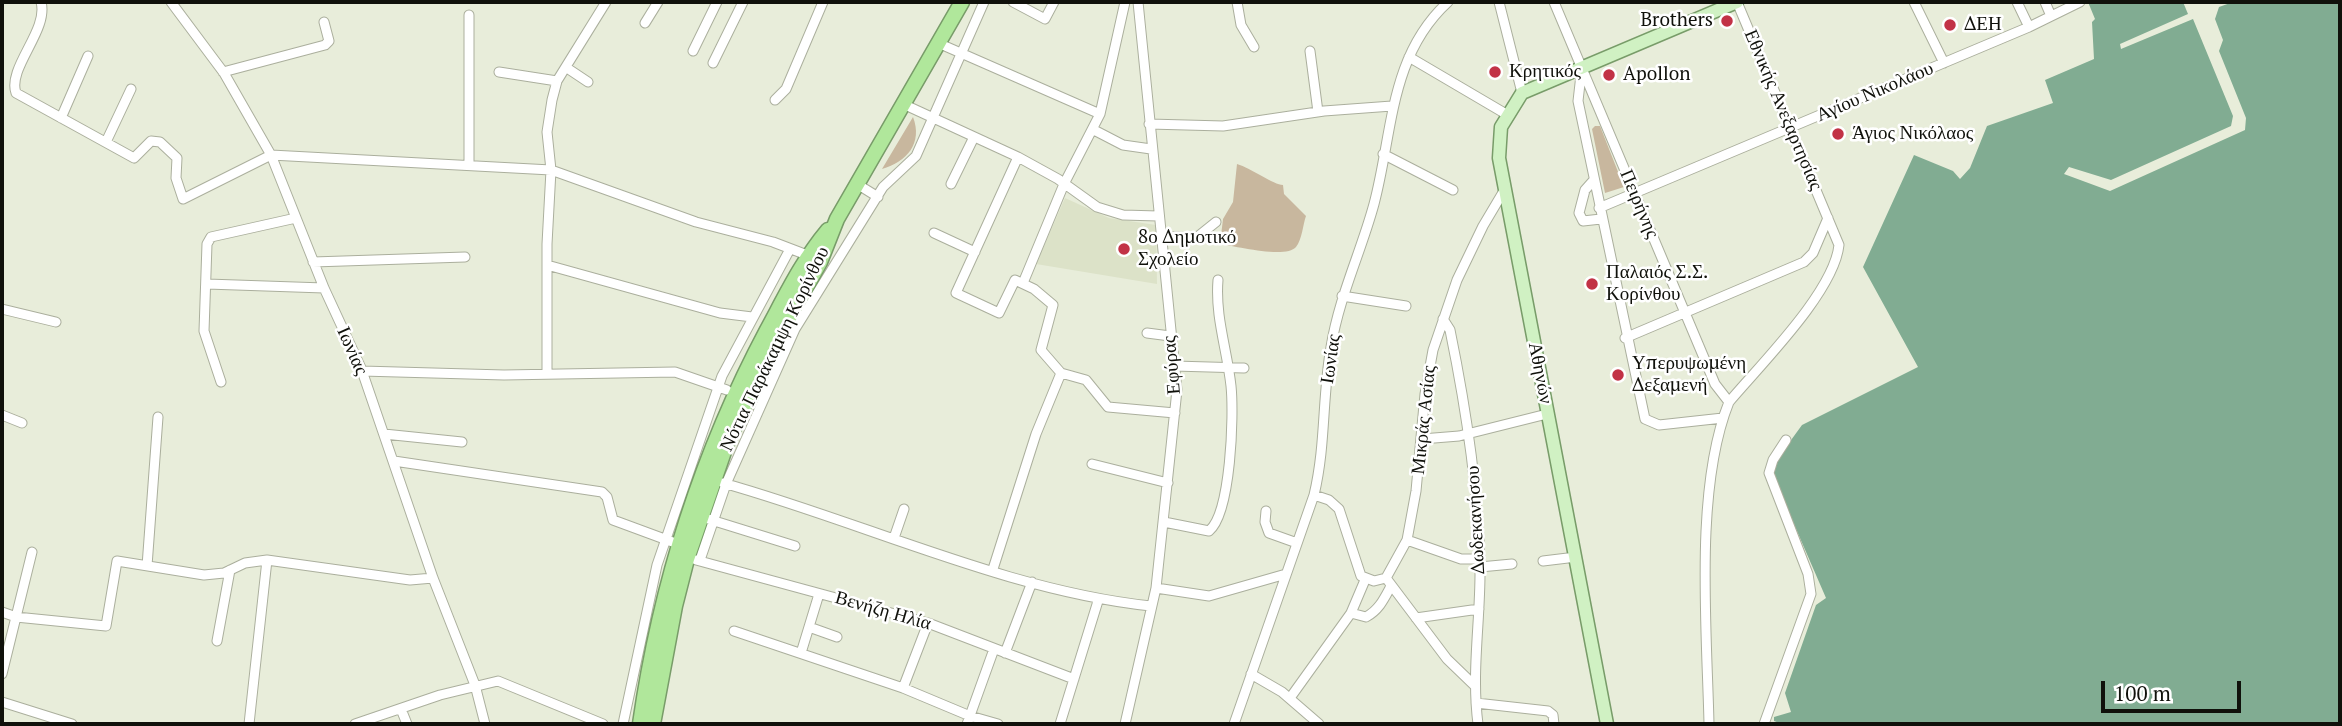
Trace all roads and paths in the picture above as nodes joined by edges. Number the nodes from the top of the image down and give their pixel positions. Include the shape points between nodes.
1 (41, 2) edge
2 (171, 2) edge
3 (606, 2) edge
4 (657, 2) edge
5 (717, 2) edge
6 (743, 2) edge
7 (823, 2) edge
8 (962, 2) edge
9 (984, 2) edge
10 (1013, 2) edge
11 (1054, 2) edge
12 (1125, 2) edge
13 (1138, 2) edge
14 (1237, 2) edge
15 (1499, 2) edge
16 (1555, 2) edge
17 (1737, 2) edge
18 (1914, 2) edge
19 (2018, 2) edge
20 (2045, 2) edge
21 (1444, 4) edge
22 (2076, 4) edge
23 (468, 15) dead end
24 (2050, 16) junction
25 (324, 22) dead end
26 (645, 23) dead end
27 (2029, 27) junction
28 (938, 43) junction
29 (1254, 47) dead end
30 (693, 51) dead end
31 (1310, 51) dead end
32 (963, 53) junction
33 (88, 56) dead end
34 (1409, 57) junction
35 (713, 63) dead end
36 (1944, 63) junction
37 (1582, 66) junction
38 (567, 68) junction
39 (223, 72) junction
40 (499, 72) dead end
41 (557, 81) junction
42 (588, 82) dead end
43 (131, 89) dead end
44 (1521, 93) junction
45 (775, 100) dead end
46 (903, 104) junction
47 (1392, 107) junction
48 (1318, 112) junction
49 (1100, 114) junction
50 (1506, 114) junction
51 (61, 118) junction
52 (933, 118) junction
53 (1149, 124) junction
54 (1791, 129) junction
55 (1094, 130) junction
56 (974, 137) junction
57 (106, 142) junction
58 (1151, 149) junction
59 (1383, 154) junction
60 (271, 155) junction
61 (1018, 157) junction
62 (469, 164) junction
63 (551, 170) junction
64 (1593, 181) junction
65 (857, 184) junction
66 (951, 184) dead end
67 (1065, 184) junction
68 (1506, 188) junction
69 (1453, 190) dead end
70 (1634, 193) junction
71 (878, 197) junction
72 (1599, 208) junction
73 (1158, 216) junction
74 (296, 218) junction
75 (1828, 218) junction
76 (837, 219) junction
77 (1601, 219) junction
78 (1216, 222) dead end
79 (934, 233) dead end
80 (1160, 236) junction
81 (790, 249) junction
82 (975, 252) junction
83 (807, 255) junction
84 (465, 257) dead end
85 (313, 262) junction
86 (547, 265) junction
87 (1218, 280) dead end
88 (1023, 283) junction
89 (207, 284) junction
90 (324, 288) junction
91 (1342, 296) junction
92 (1406, 306) dead end
93 (2, 309) edge
94 (1685, 313) junction
95 (752, 317) junction
96 (1443, 319) junction
97 (55, 322) dead end
98 (791, 326) junction
99 (1147, 333) dead end
100 (1170, 336) junction
101 (1625, 338) junction
102 (1174, 366) junction
103 (1227, 368) junction
104 (1244, 368) dead end
105 (362, 371) junction
106 (547, 372) junction
107 (1061, 373) junction
108 (221, 382) dead end
109 (723, 388) junction
110 (1729, 402) junction
111 (1175, 413) junction
112 (1547, 414) junction
113 (2, 415) edge
114 (158, 417) dead end
115 (1723, 418) junction
116 (22, 423) dead end
117 (1471, 433) junction
118 (384, 434) junction
119 (1422, 439) junction
120 (1786, 440) dead end
121 (462, 442) dead end
122 (394, 461) junction
123 (1092, 464) dead end
124 (707, 479) junction
125 (1168, 483) junction
126 (1314, 495) junction
127 (904, 509) dead end
128 (1266, 511) dead end
129 (707, 518) junction
130 (1164, 522) junction
131 (894, 538) junction
132 (1407, 540) junction
133 (672, 542) junction
134 (1297, 543) junction
135 (795, 547) dead end
136 (32, 552) dead end
137 (1576, 557) junction
138 (267, 560) junction
139 (694, 560) junction
140 (1543, 561) dead end
141 (1480, 563) junction
142 (1512, 564) dead end
143 (147, 566) junction
144 (993, 569) junction
145 (230, 570) junction
146 (1286, 574) junction
147 (433, 579) junction
148 (1365, 580) junction
149 (1032, 582) junction
150 (1389, 582) junction
151 (1156, 588) junction
152 (820, 594) junction
153 (1098, 601) junction
154 (1151, 607) junction
155 (1479, 609) junction
156 (2, 612) edge
157 (1350, 613) junction
158 (16, 617) junction
159 (1416, 618) junction
160 (928, 623) junction
161 (809, 627) junction
162 (734, 631) dead end
163 (837, 636) dead end
164 (217, 641) dead end
165 (994, 649) junction
166 (801, 653) junction
167 (1005, 653) junction
168 (2, 674) edge
169 (1251, 674) junction
170 (1074, 679) junction
171 (639, 681) junction
172 (475, 685) junction
173 (1475, 686) junction
174 (903, 688) junction
175 (1290, 698) junction
176 (2, 702) edge
177 (1476, 704) junction
178 (401, 709) junction
179 (969, 720) edge
180 (72, 724) edge
181 (249, 724) edge
182 (355, 724) edge
183 (407, 724) edge
184 (485, 724) edge
185 (603, 724) edge
186 (623, 724) edge
187 (640, 724) edge
188 (653, 724) edge
189 (998, 724) edge
190 (1060, 724) edge
191 (1125, 724) edge
192 (1234, 724) edge
193 (1319, 724) edge
194 (1478, 724) edge
195 (1554, 724) edge
196 (1607, 724) edge
197 (1709, 724) edge
198 (1764, 724) edge

1 - 51 street via 43,13 14,88
2 - 39 street, Ιωνίας
3 - 38 street
4 - 26 street
5 - 30 street
6 - 35 street
7 - 45 street via 786,89
8 - 28 highway, Νότια Παράκαμψη Κορίνθου
9 - 32 street
10 - 11 street via 1045,19
12 - 49 street
13 - 53 street, Εφύρας
14 - 29 street via 1241,25
15 - 44 street
16 - 37 street, Πειρήνης
17 - 37 main road
17 - 54 street, Εθνικής Ανεξαρτησίας
18 - 36 street
19 - 27 street
20 - 24 street
21 - 34 street, Ιωνίας
22 - 24 street, Αγίου Νικολάου
23 - 62 street
24 - 27 street, Αγίου Νικολάου
25 - 39 street via 329,41 325,46
27 - 36 street, Αγίου Νικολάου
28 - 32 street
28 - 46 highway, Νότια Παράκαμψη Κορίνθου
31 - 48 street
32 - 49 street
32 - 52 street
33 - 51 street
34 - 47 street, Ιωνίας
34 - 50 street
36 - 54 street, Αγίου Νικολάου
37 - 44 main road
37 - 64 street via 1578,101
37 - 70 street, Πειρήνης
38 - 41 street
38 - 42 street
39 - 60 street, Ιωνίας
40 - 41 street
41 - 63 street via 547,132
43 - 57 street
44 - 50 main road, Αθηνών
46 - 52 street
46 - 65 highway, Νότια Παράκαμψη Κορίνθου
47 - 48 street
47 - 59 street, Ιωνίας
48 - 53 street via 1223,126
49 - 55 street
50 - 68 main road, Αθηνών via 1499,137
51 - 57 street
52 - 56 street
52 - 71 street via 916,156
53 - 58 street, Εφύρας
54 - 70 street, Αγίου Νικολάου
54 - 75 street, Εθνικής Ανεξαρτησίας
55 - 58 street via 1122,145
55 - 67 street
56 - 61 street
56 - 66 street
57 - 60 street via 134,158 151,141 171,150 177,158 176,178 183,199
58 - 73 street, Εφύρας
59 - 69 street
59 - 91 street, Ιωνίας via 1375,200
60 - 62 street
60 - 74 street, Ιωνίας
61 - 67 street
61 - 82 street
62 - 63 street
63 - 81 street via 696,222
63 - 86 street
64 - 72 street
64 - 77 street via 1578,213 1583,221
65 - 71 street
65 - 76 highway, Νότια Παράκαμψη Κορίνθου
67 - 73 street via 1111,212
67 - 88 street
68 - 96 street, Μικράς Ασίας via 1483,226
68 - 112 main road, Αθηνών
70 - 72 street, Αγίου Νικολάου
70 - 94 street, Πειρήνης
71 - 98 street
72 - 77 street
73 - 80 street, Εφύρας
74 - 85 street, Ιωνίας
74 - 89 street via 211,237
75 - 94 street via 1813,253 1804,262
75 - 110 street, Εθνικής Ανεξαρτησίας via 1839,245 1831,274
76 - 83 highway, Νότια Παράκαμψη Κορίνθου
76 - 98 highway, Νότια Παράκαμψη Κορίνθου
77 - 101 street
78 - 80 street via 1196,238
79 - 82 street
80 - 100 street, Εφύρας
81 - 83 street
81 - 95 street
82 - 88 street via 957,293 999,313 1015,280
83 - 124 highway, Νότια Παράκαμψη Κορίνθου via 743,377
84 - 85 street
85 - 90 street, Ιωνίας
86 - 95 street via 720,313
86 - 106 street
87 - 103 street via 1217,314
88 - 107 street via 1054,305 1041,350
89 - 90 street
89 - 108 street via 204,331
90 - 105 street, Ιωνίας
91 - 92 street
91 - 126 street, Ιωνίας via 1331,346 1323,458
93 - 97 street
94 - 101 street
94 - 110 street, Πειρήνης via 1715,384
95 - 109 street
96 - 117 street, Δωδεκανήσου via 1450,330
96 - 119 street, Μικράς Ασίας via 1427,383
98 - 124 highway, Νότια Παράκαμψη Κορίνθου
98 - 124 street via 758,405
99 - 100 street
100 - 102 street, Εφύρας
101 - 115 street via 1645,419 1659,425
102 - 103 street
102 - 111 street, Εφύρας
103 - 104 street
103 - 130 street via 1231,422 1219,519 1209,531
105 - 106 street
105 - 118 street, Ιωνίας
106 - 109 street via 675,372
107 - 111 street via 1086,380 1108,407
107 - 144 street via 1036,434
109 - 124 street
110 - 115 street, Εθνικής Ανεξαρτησίας
111 - 125 street, Εφύρας
112 - 117 street
112 - 137 main road, Αθηνών
113 - 116 street
114 - 143 street
115 - 197 street, Εθνικής Ανεξαρτησίας via 1708,510
117 - 119 street
117 - 141 street, Δωδεκανήσου
118 - 121 street
118 - 122 street, Ιωνίας
119 - 132 street, Μικράς Ασίας
120 - 198 street via 1769,473 1808,574 1811,594
122 - 133 street via 602,492 613,520
122 - 147 street, Ιωνίας
123 - 125 street
124 - 129 highway, Νότια Παράκαμψη Κορίνθου
124 - 131 street
124 - 133 highway, Νότια Παράκαμψη Κορίνθου
125 - 130 street, Εφύρας
126 - 134 street, Ιωνίας
126 - 148 street via 1339,509 1353,560
127 - 131 street
128 - 134 street via 1269,533
129 - 135 street
129 - 139 highway, Νότια Παράκαμψη Κορίνθου
130 - 151 street, Εφύρας
131 - 144 street
132 - 141 street
132 - 150 street, Μικράς Ασίας
133 - 171 highway, Νότια Παράκαμψη Κορίνθου
134 - 146 street, Ιωνίας
136 - 158 street
137 - 140 street
137 - 196 main road, Αθηνών
138 - 145 street
138 - 147 street via 391,578
138 - 181 street
139 - 152 street, Βενήζη Ηλία
139 - 188 highway, Νότια Παράκαμψη Κορίνθου via 675,606
141 - 142 street
141 - 155 street, Δωδεκανήσου
143 - 145 street via 204,575
143 - 158 street via 117,561 106,626
144 - 149 street
145 - 164 street
146 - 151 street via 1209,596
146 - 169 street, Ιωνίας
147 - 172 street, Ιωνίας
148 - 150 street
148 - 157 street
149 - 153 street
149 - 167 street
150 - 157 street, Μικράς Ασίας via 1377,611 1366,617
150 - 159 street
151 - 154 street, Εφύρας
152 - 160 street, Βενήζη Ηλία
152 - 161 street
153 - 154 street
153 - 170 street
154 - 191 street, Εφύρας
155 - 159 street
155 - 173 street, Δωδεκανήσου
156 - 158 street
157 - 175 street
158 - 168 street
159 - 173 street
160 - 165 street, Βενήζη Ηλία
160 - 174 street
161 - 163 street
161 - 166 street
162 - 166 street
165 - 167 street, Βενήζη Ηλία
165 - 179 street
166 - 174 street
167 - 170 street, Βενήζη Ηλία
169 - 175 street
169 - 192 street, Ιωνίας
170 - 190 street
171 - 186 street
171 - 187 highway, Νότια Παράκαμψη Κορίνθου
172 - 178 street
172 - 184 street, Ιωνίας
172 - 185 street via 498,681
173 - 177 street, Δωδεκανήσου
174 - 179 street
175 - 193 street
176 - 180 street
177 - 194 street, Δωδεκανήσου
177 - 195 street via 1548,711
178 - 182 street
178 - 183 street
179 - 189 street

